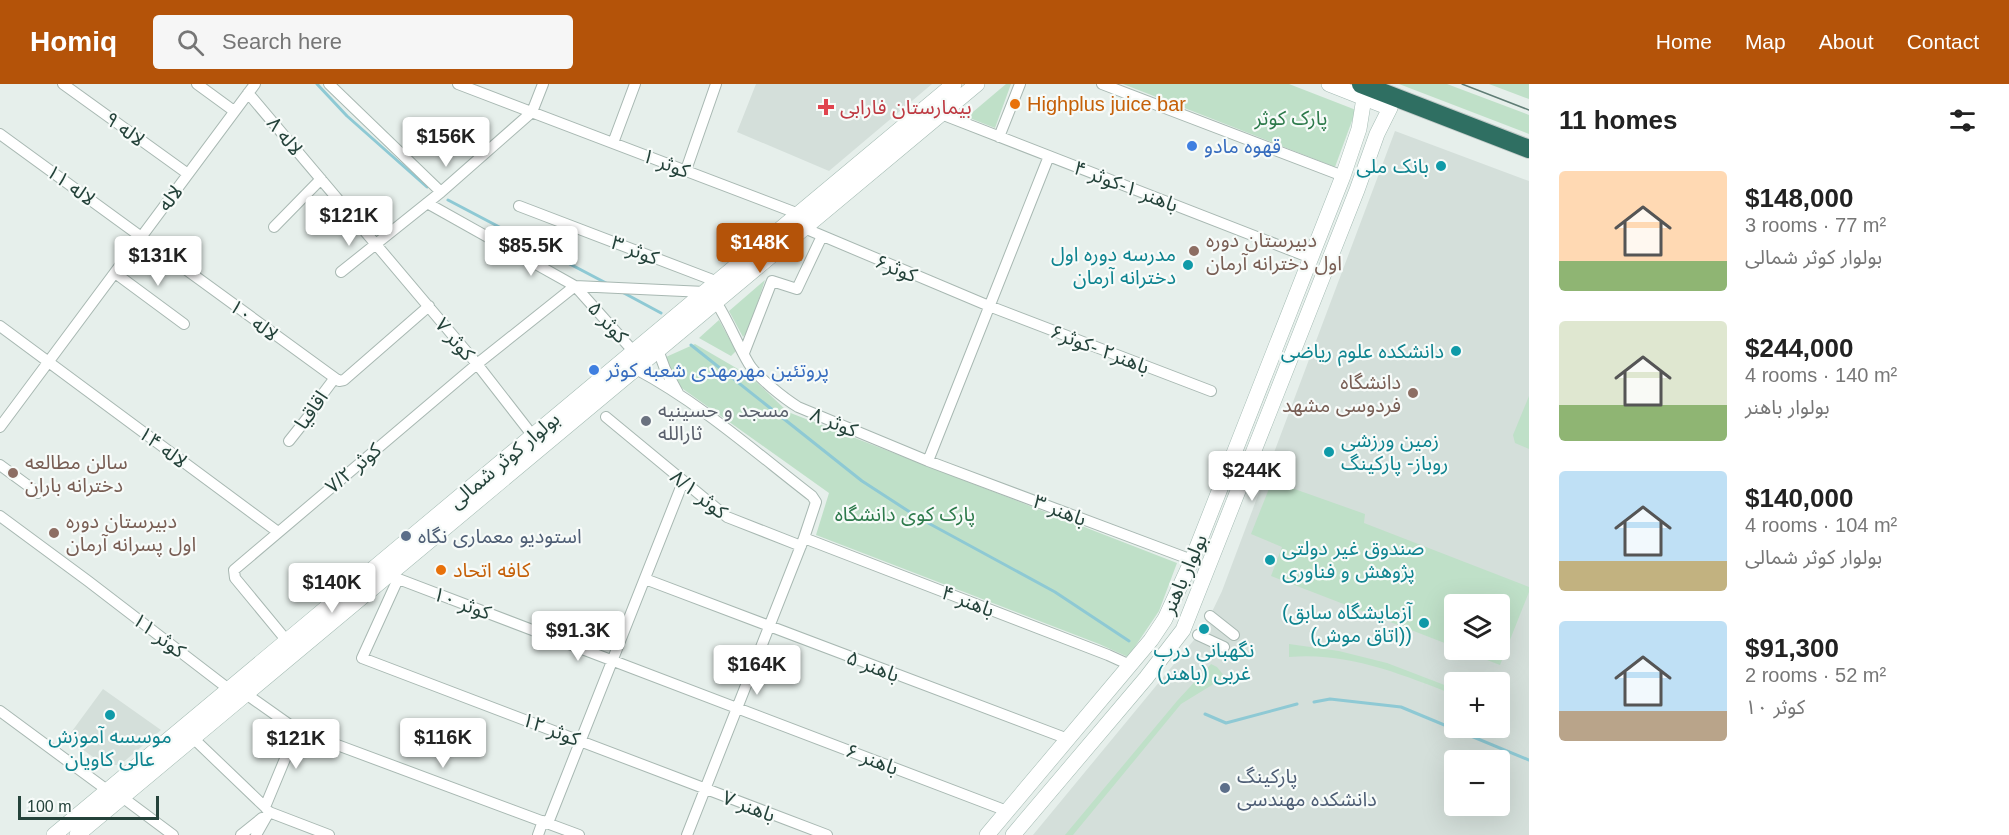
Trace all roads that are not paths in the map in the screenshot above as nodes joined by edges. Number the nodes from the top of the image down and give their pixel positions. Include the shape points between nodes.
1 (63, 84) edge
2 (197, 84) edge
3 (329, 84) edge
4 (458, 84) edge
5 (543, 84) edge
6 (635, 84) edge
7 (716, 84) edge
8 (954, 84) edge
9 (977, 84) edge
10 (1020, 84) edge
11 (1102, 84) edge
12 (1329, 84) edge
13 (252, 88) edge
14 (1363, 91) edge
15 (234, 111) junction
16 (532, 112) junction
17 (941, 114) junction
18 (1359, 129) junction
19 (0, 134) edge
20 (1377, 134) junction
21 (999, 137) junction
22 (614, 143) junction
23 (1529, 148) edge
24 (1049, 156) junction
25 (686, 170) junction
26 (188, 174) junction
27 (1343, 176) junction
28 (321, 179) junction
29 (441, 192) junction
30 (427, 204) junction
31 (519, 206) dead end
32 (802, 221) junction
33 (274, 227) dead end
34 (142, 236) junction
35 (822, 236) junction
36 (376, 243) junction
37 (1311, 258) junction
38 (341, 272) dead end
39 (115, 273) junction
40 (718, 282) junction
41 (575, 286) junction
42 (711, 297) junction
43 (429, 306) junction
44 (989, 306) junction
45 (1292, 307) junction
46 (1308, 314) junction
47 (184, 324) dead end
48 (0, 326) edge
49 (658, 350) junction
50 (634, 352) junction
51 (744, 353) junction
52 (48, 362) junction
53 (477, 364) junction
54 (636, 369) junction
55 (336, 380) junction
56 (1211, 391) dead end
57 (678, 393) junction
58 (606, 417) dead end
59 (0, 427) edge
60 (533, 436) junction
61 (289, 441) dead end
62 (928, 461) junction
63 (0, 465) edge
64 (683, 482) junction
65 (38, 493) dead end
66 (0, 516) edge
67 (278, 531) junction
68 (802, 542) junction
69 (1192, 560) junction
70 (393, 577) junction
71 (645, 579) junction
72 (346, 601) junction
73 (1210, 616) dead end
74 (769, 627) junction
75 (311, 630) junction
76 (1198, 635) dead end
77 (1234, 635) dead end
78 (287, 641) junction
79 (1224, 647) dead end
80 (613, 659) junction
81 (1131, 665) junction
82 (230, 690) junction
83 (246, 694) junction
84 (737, 708) junction
85 (0, 711) edge
86 (297, 730) junction
87 (193, 738) junction
88 (1068, 739) junction
89 (581, 740) junction
90 (705, 789) junction
91 (107, 790) junction
92 (122, 797) junction
93 (267, 810) junction
94 (1007, 811) junction
95 (546, 822) junction
96 (54, 835) edge
97 (77, 835) edge
98 (173, 835) edge
99 (241, 835) edge
100 (256, 835) edge
101 (329, 835) edge
102 (538, 835) edge
103 (579, 835) edge
104 (687, 835) edge
105 (827, 835) edge
106 (987, 835) edge
107 (1014, 835) edge

1 - 26 street, لاله ۹
2 - 15 street
3 - 29 street
4 - 16 street, کوثر ۱
5 - 16 street
6 - 22 street
7 - 25 street
8 - 32 street, بولوار کوثر شمالی
9 - 17 street, بولوار کوثر شمالی
10 - 21 street
11 - 27 street
12 - 14 street
13 - 15 street, لاله
13 - 28 street, لاله ۸
14 - 18 street, بولوار باهنر
14 - 20 street, بولوار باهنر via 1390,108
14 - 23 highway
15 - 26 street, لاله
16 - 22 street, کوثر ۱
16 - 29 street
17 - 21 street, باهنر ۱-کوثر ۴
17 - 32 street, بولوار کوثر شمالی
18 - 20 street via 1368,127
18 - 27 street, بولوار باهنر
19 - 34 street, لاله ۱۱
20 - 46 street, بولوار باهنر
21 - 24 street, باهنر ۱-کوثر ۴
22 - 25 street, کوثر ۱
24 - 37 street, باهنر ۱-کوثر ۴
24 - 44 street
25 - 32 street, کوثر ۱
26 - 34 street, لاله
27 - 37 street, بولوار باهنر
28 - 33 street
28 - 36 street, لاله ۸
29 - 30 street
30 - 36 street
30 - 41 street, کوثر ۵
31 - 40 street, کوثر ۳
32 - 35 street, کوثر۶
32 - 40 street, بولوار کوثر شمالی
32 - 42 street, بولوار کوثر شمالی
34 - 39 street, لاله
34 - 55 street, لاله ۱۰
35 - 44 street, کوثر۶
35 - 51 street via 797,289 772,281
36 - 38 street
36 - 43 street, کوثر ۷
37 - 45 street, بولوار باهنر
39 - 47 street
39 - 52 street, لاله
40 - 42 street, بولوار کوثر شمالی
41 - 42 street
41 - 50 street, کوثر ۵
41 - 53 street, کوثر ۷/۲
42 - 49 street, بولوار کوثر شمالی
42 - 50 street, بولوار کوثر شمالی
42 - 51 street
43 - 53 street, کوثر ۷
43 - 55 street, اقاقیا via 344,380
44 - 56 street, باهنر۲ -کوثر۶
44 - 62 street
45 - 46 street
45 - 69 street, بولوار باهنر
46 - 107 street, بولوار باهنر via 1183,630
48 - 52 street, لاله ۱۴
49 - 54 street, بولوار کوثر شمالی
49 - 57 street
50 - 60 street, بولوار کوثر شمالی
51 - 62 street, کوثر ۸ via 750,366 786,400
52 - 59 street, لاله
52 - 67 street, لاله ۱۴
53 - 60 street, کوثر ۷
53 - 67 street, کوثر ۷/۲
54 - 57 street
54 - 70 street, بولوار کوثر شمالی
55 - 61 street, اقاقیا
57 - 68 street via 812,496 816,507
58 - 64 street, کوثر ۸/۱
60 - 72 street, بولوار کوثر شمالی
62 - 69 street, باهنر ۳
63 - 65 street
64 - 68 street, کوثر ۸/۱ via 727,517
64 - 71 street
66 - 82 street, کوثر ۱۱
67 - 78 street, کوثر ۷/۲ via 234,570 234,575
68 - 74 street
68 - 81 street, باهنر ۴
69 - 81 street, بولوار باهنر via 1165,619
70 - 72 street, بولوار کوثر شمالی
70 - 80 street, کوثر ۱۰
70 - 89 street, کوثر ۱۲ via 362,658
71 - 74 street, باهنر ۵
71 - 80 street
72 - 75 street, بولوار کوثر شمالی
73 - 77 street
74 - 84 street
74 - 88 street, باهنر ۵
75 - 78 street, بولوار کوثر شمالی
75 - 83 street, بولوار کوثر شمالی
76 - 79 street
78 - 82 street, بولوار کوثر شمالی
80 - 84 street, کوثر ۱۰
80 - 89 street
81 - 88 street, بولوار باهنر
82 - 91 street, بولوار کوثر شمالی
83 - 86 street
83 - 87 street, بولوار کوثر شمالی
84 - 90 street
84 - 94 street, باهنر ۶
85 - 91 street
86 - 93 street
86 - 95 street
87 - 92 street, بولوار کوثر شمالی
87 - 93 street
88 - 94 street, بولوار باهنر
89 - 90 street, کوثر ۱۲
89 - 95 street
90 - 104 street
90 - 105 street, باهنر ۷
91 - 96 street, بولوار کوثر شمالی
92 - 97 street, بولوار کوثر شمالی
92 - 98 street
93 - 99 street
93 - 100 street
93 - 101 street
94 - 106 street, بولوار باهنر
95 - 102 street
95 - 103 street

